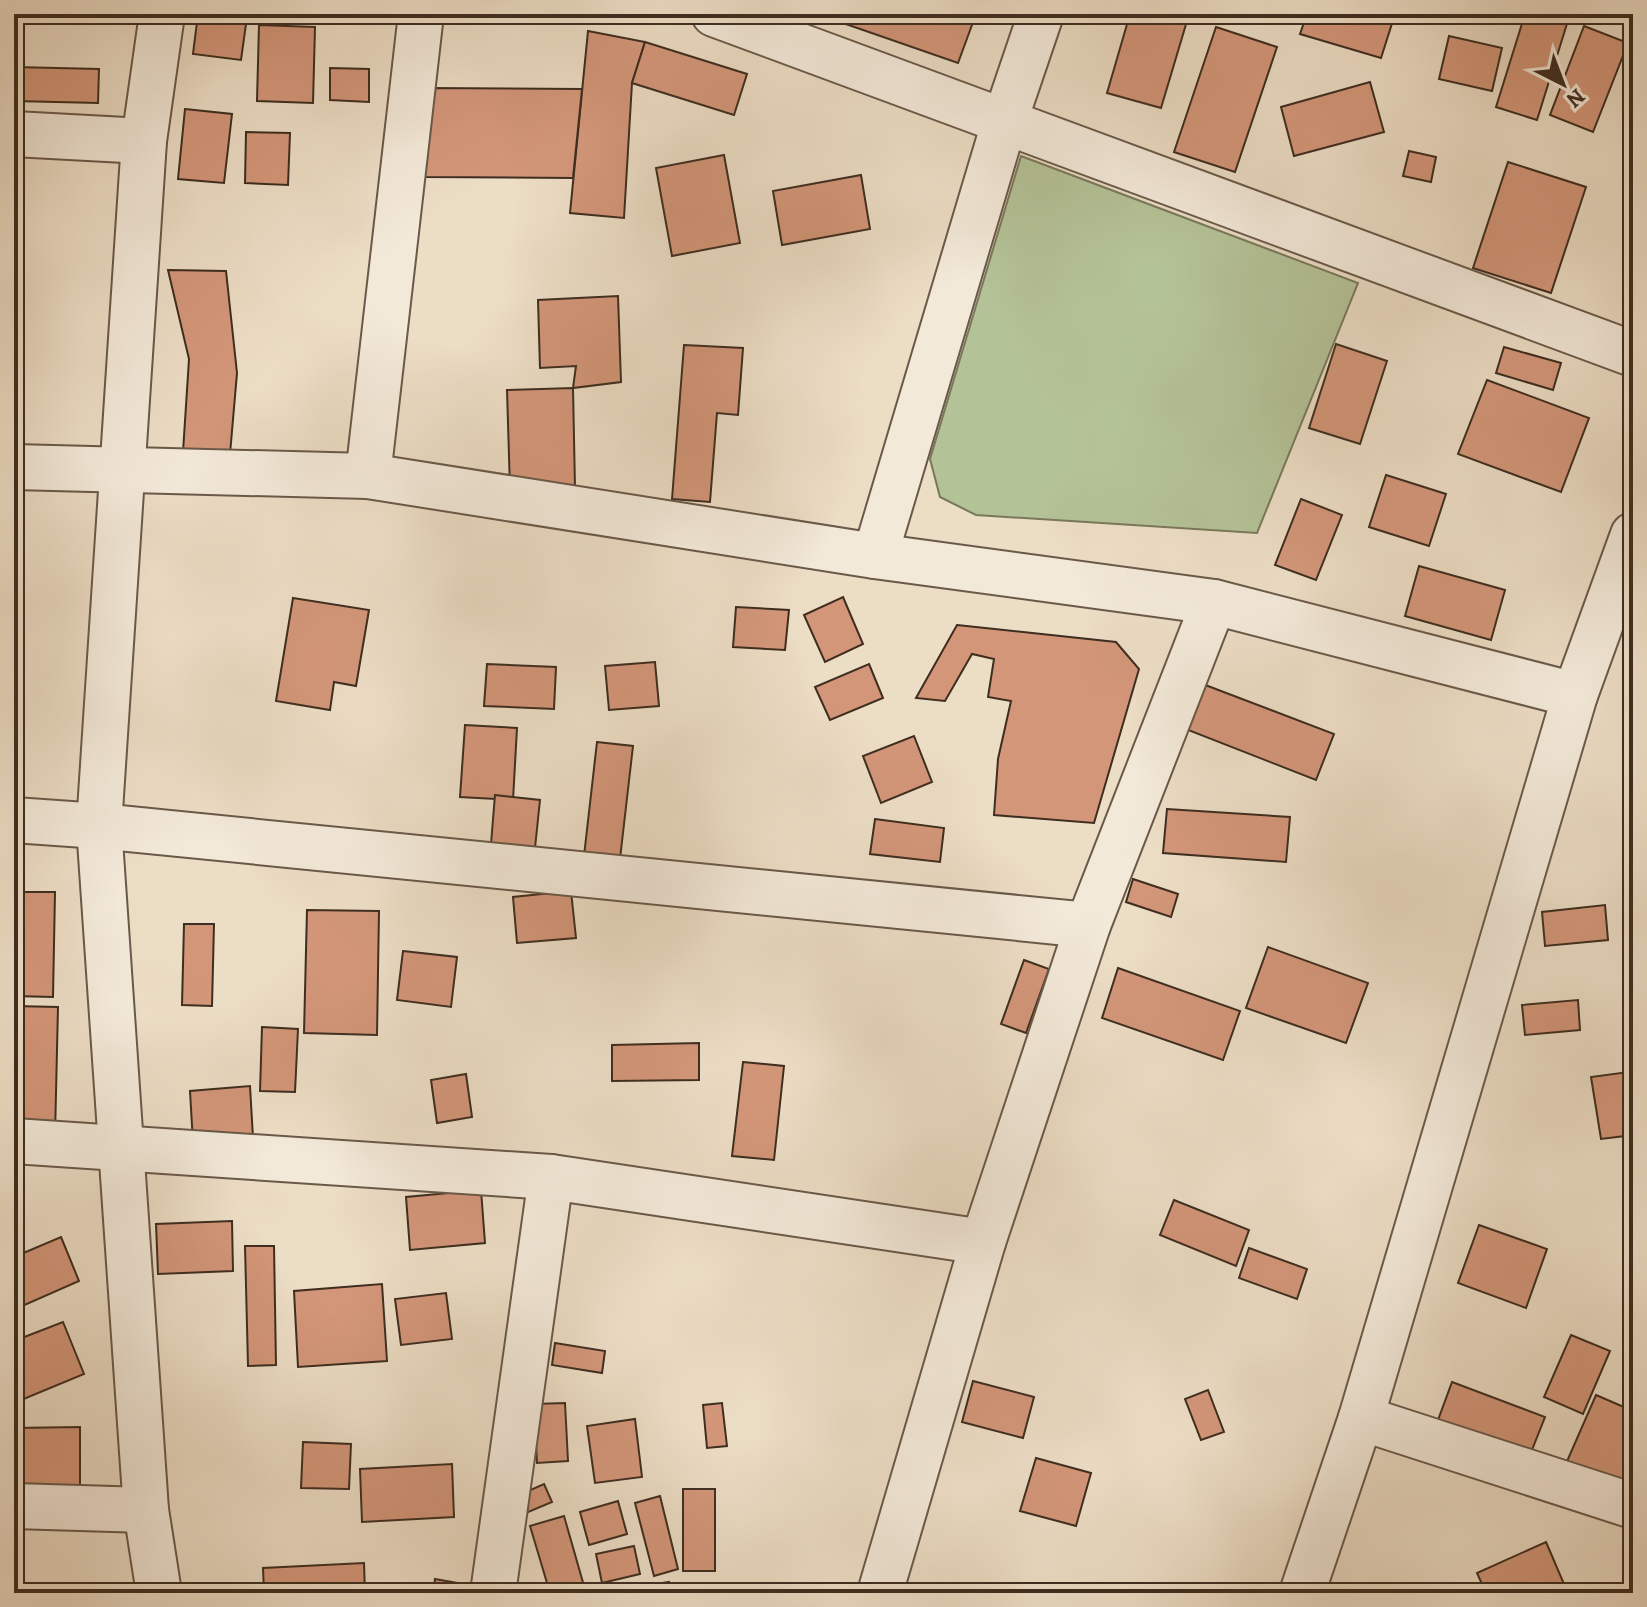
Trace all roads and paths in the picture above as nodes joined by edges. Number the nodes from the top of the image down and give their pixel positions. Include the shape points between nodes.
1 (162, 14) edge
2 (421, 14) edge
3 (714, 14) edge
4 (1041, 14) edge
5 (1005, 120) junction
6 (14, 134) edge
7 (144, 141) junction
8 (1633, 354) edge
9 (14, 467) edge
10 (122, 471) junction
11 (368, 476) junction
12 (1633, 535) edge
13 (875, 556) junction
14 (1214, 602) junction
15 (1575, 695) junction
16 (14, 820) edge
17 (99, 826) junction
18 (1088, 925) junction
19 (14, 1141) edge
20 (121, 1150) junction
21 (551, 1177) junction
22 (983, 1242) junction
23 (1361, 1418) junction
24 (14, 1506) edge
25 (1633, 1506) edge
26 (146, 1510) junction
27 (159, 1593) edge
28 (493, 1593) edge
29 (880, 1593) edge
30 (1302, 1593) edge

1 - 7 street
2 - 11 street
3 - 5 street
4 - 5 street
5 - 8 street
5 - 13 street
6 - 7 street
7 - 10 street
9 - 10 street
10 - 11 street
10 - 17 street
11 - 13 street
12 - 15 street
13 - 14 street
14 - 15 street
14 - 18 street
15 - 23 street
16 - 17 street
17 - 18 street
17 - 20 street
18 - 22 street
19 - 20 street
20 - 21 street
20 - 26 street
21 - 22 street
21 - 28 street
22 - 29 street
23 - 25 street
23 - 30 street
24 - 26 street
26 - 27 street

